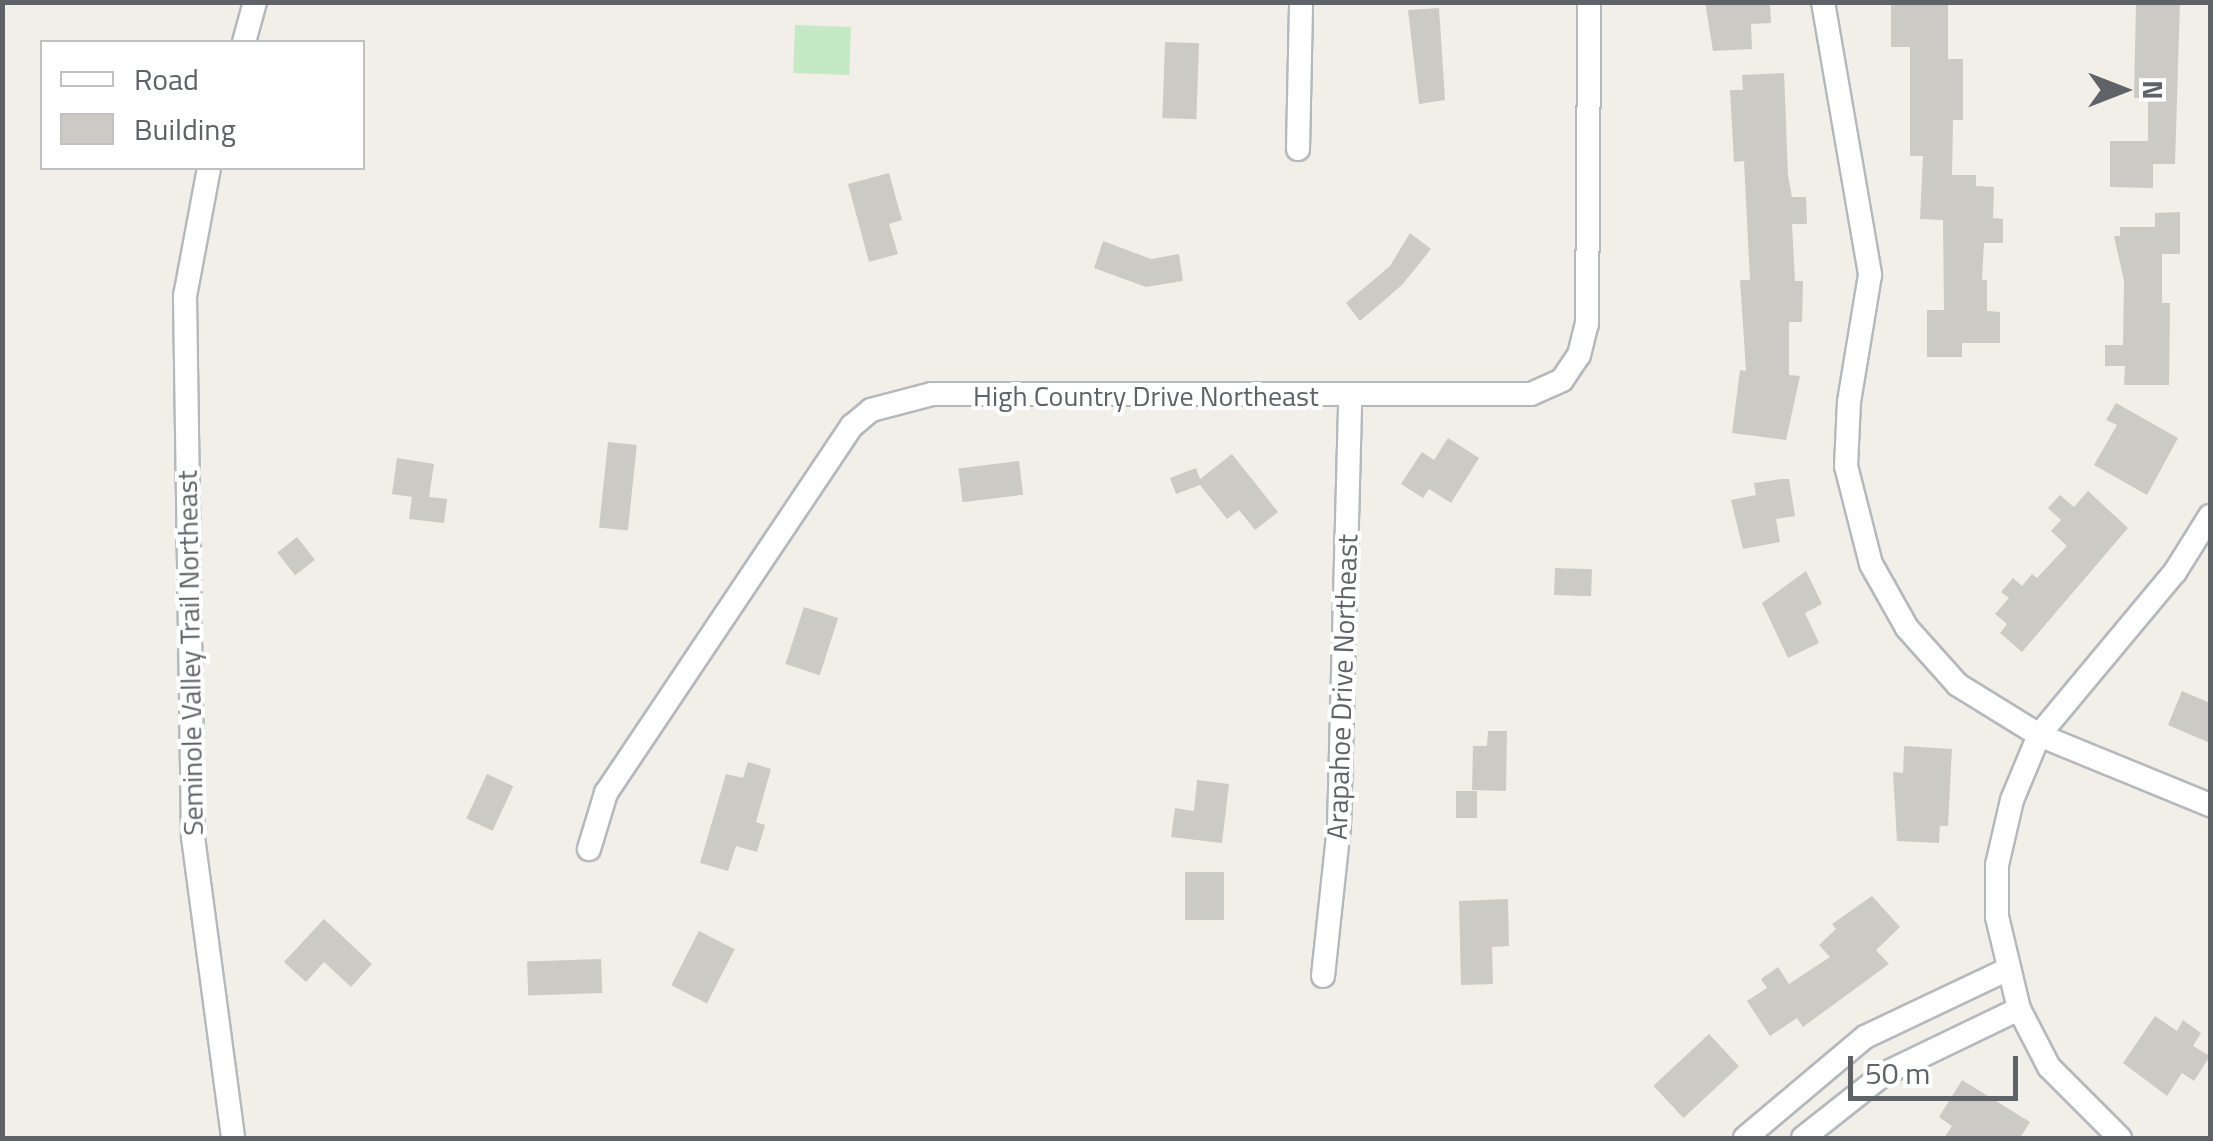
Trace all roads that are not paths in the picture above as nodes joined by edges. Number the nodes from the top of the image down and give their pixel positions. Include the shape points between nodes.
1 (255, 2) edge
2 (1301, 2) edge
3 (1589, 2) edge
4 (1823, 2) edge
5 (245, 40) edge
6 (1298, 149) dead end
7 (209, 170) edge
8 (1350, 397) junction
9 (2210, 516) edge
10 (2039, 735) junction
11 (2210, 804) edge
12 (589, 849) dead end
13 (2006, 970) junction
14 (1324, 976) dead end
15 (2018, 1010) junction
16 (233, 1138) edge
17 (1746, 1138) edge
18 (1803, 1138) edge
19 (2120, 1138) edge

1 - 5 street
2 - 6 street
3 - 8 street, High Country Drive Northeast via 1587,324 1579,355 1562,380 1530,394
4 - 10 street via 1870,274 1846,466 1871,564 1907,628 1958,685
7 - 16 street, Seminole Valley Trail Northeast via 186,296 193,837
8 - 12 street, High Country Drive Northeast via 932,394 871,410 852,426 606,793
8 - 14 street, Arapahoe Drive Northeast via 1340,827
9 - 10 street via 2176,572
10 - 11 street
10 - 13 street via 2012,800 1997,864
13 - 15 street
13 - 17 street via 1865,1038
15 - 18 street via 1884,1074
15 - 19 street via 2049,1067

